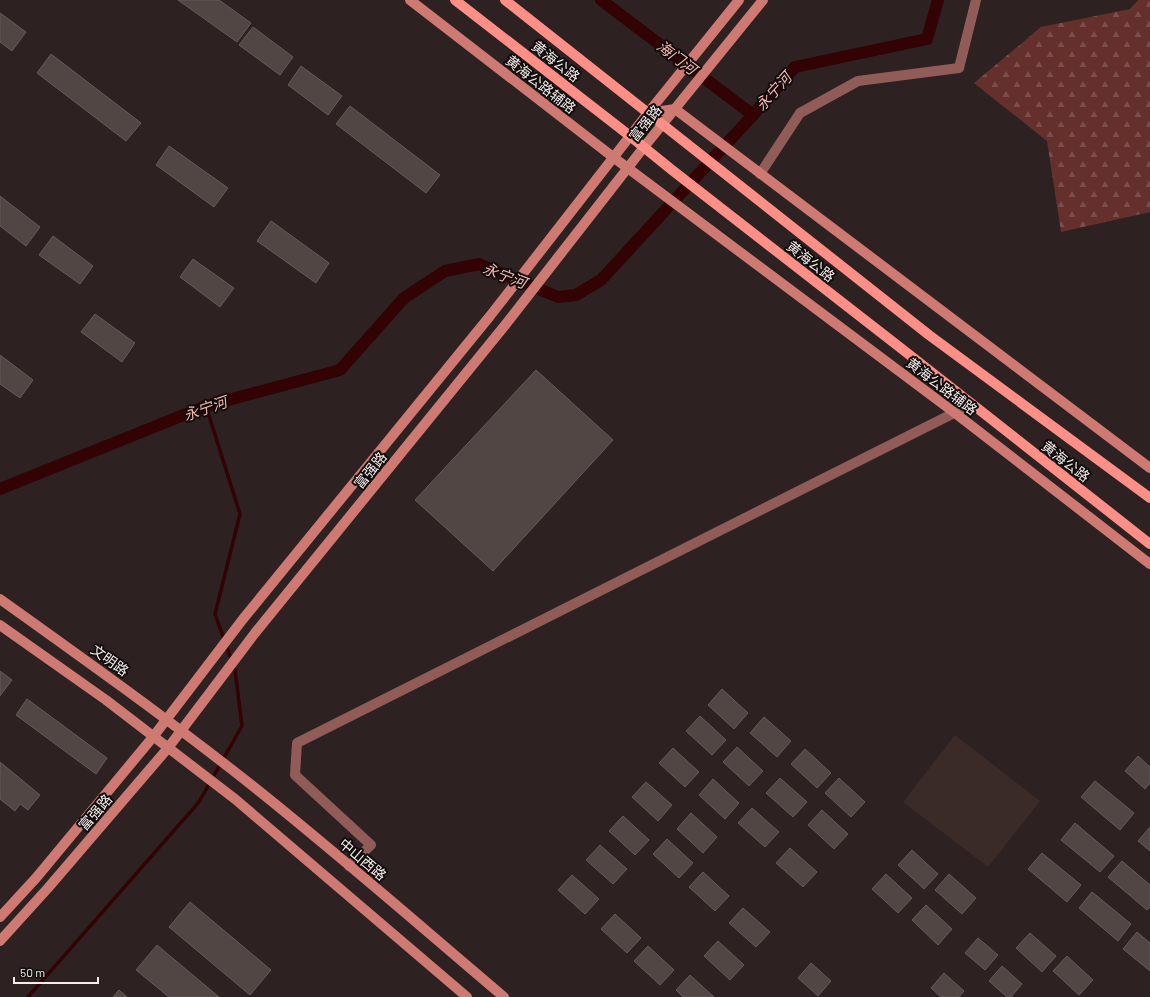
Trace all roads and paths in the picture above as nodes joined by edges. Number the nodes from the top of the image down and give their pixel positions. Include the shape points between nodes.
1 (410, 0) edge
2 (455, 0) edge
3 (505, 0) edge
4 (739, 0) edge
5 (763, 0) edge
6 (976, 0) edge
7 (675, 109) junction
8 (648, 113) junction
9 (663, 124) junction
10 (630, 136) junction
11 (644, 147) junction
12 (613, 157) junction
13 (627, 168) junction
14 (760, 174) junction
15 (972, 404) junction
16 (955, 413) junction
17 (1150, 468) edge
18 (1150, 498) edge
19 (1150, 544) edge
20 (1150, 564) edge
21 (0, 599) edge
22 (0, 625) edge
23 (166, 720) junction
24 (181, 731) junction
25 (153, 737) junction
26 (202, 747) joint
27 (168, 748) junction
28 (349, 866) junction
29 (0, 917) edge
30 (0, 941) edge
31 (466, 997) edge
32 (504, 997) edge

1 - 12 main road, 黄海公路辅路
2 - 10 main road, 黄海公路
3 - 8 main road, 黄海公路
4 - 8 main road, 富强路
5 - 7 main road, 富强路
6 - 14 street via 959,68 858,81 800,113
7 - 8 main road
7 - 9 main road, 富强路
7 - 14 main road
8 - 9 main road, 黄海公路
8 - 10 main road, 富强路
9 - 11 main road, 富强路
9 - 18 main road, 黄海公路 via 929,335
10 - 11 main road, 黄海公路
10 - 12 main road, 富强路
11 - 13 main road, 富强路
11 - 15 main road, 黄海公路
12 - 13 main road, 黄海公路辅路
12 - 23 main road, 富强路 via 490,316 243,619
13 - 16 main road, 黄海公路辅路
13 - 24 main road, 富强路 via 506,324 255,633
14 - 17 main road
15 - 16 street
15 - 19 main road, 黄海公路
16 - 20 main road, 黄海公路辅路
16 - 28 street via 297,743 295,775 371,845
21 - 23 main road, 文明路
22 - 25 main road via 106,700
23 - 24 main road, 文明路
23 - 25 main road, 富强路
24 - 26 main road, 文明路
24 - 27 main road, 富强路
25 - 27 main road
25 - 29 main road, 富强路 via 36,878
26 - 28 main road, 中山西路
27 - 30 main road, 富强路
27 - 31 main road via 234,799
28 - 32 main road, 中山西路

